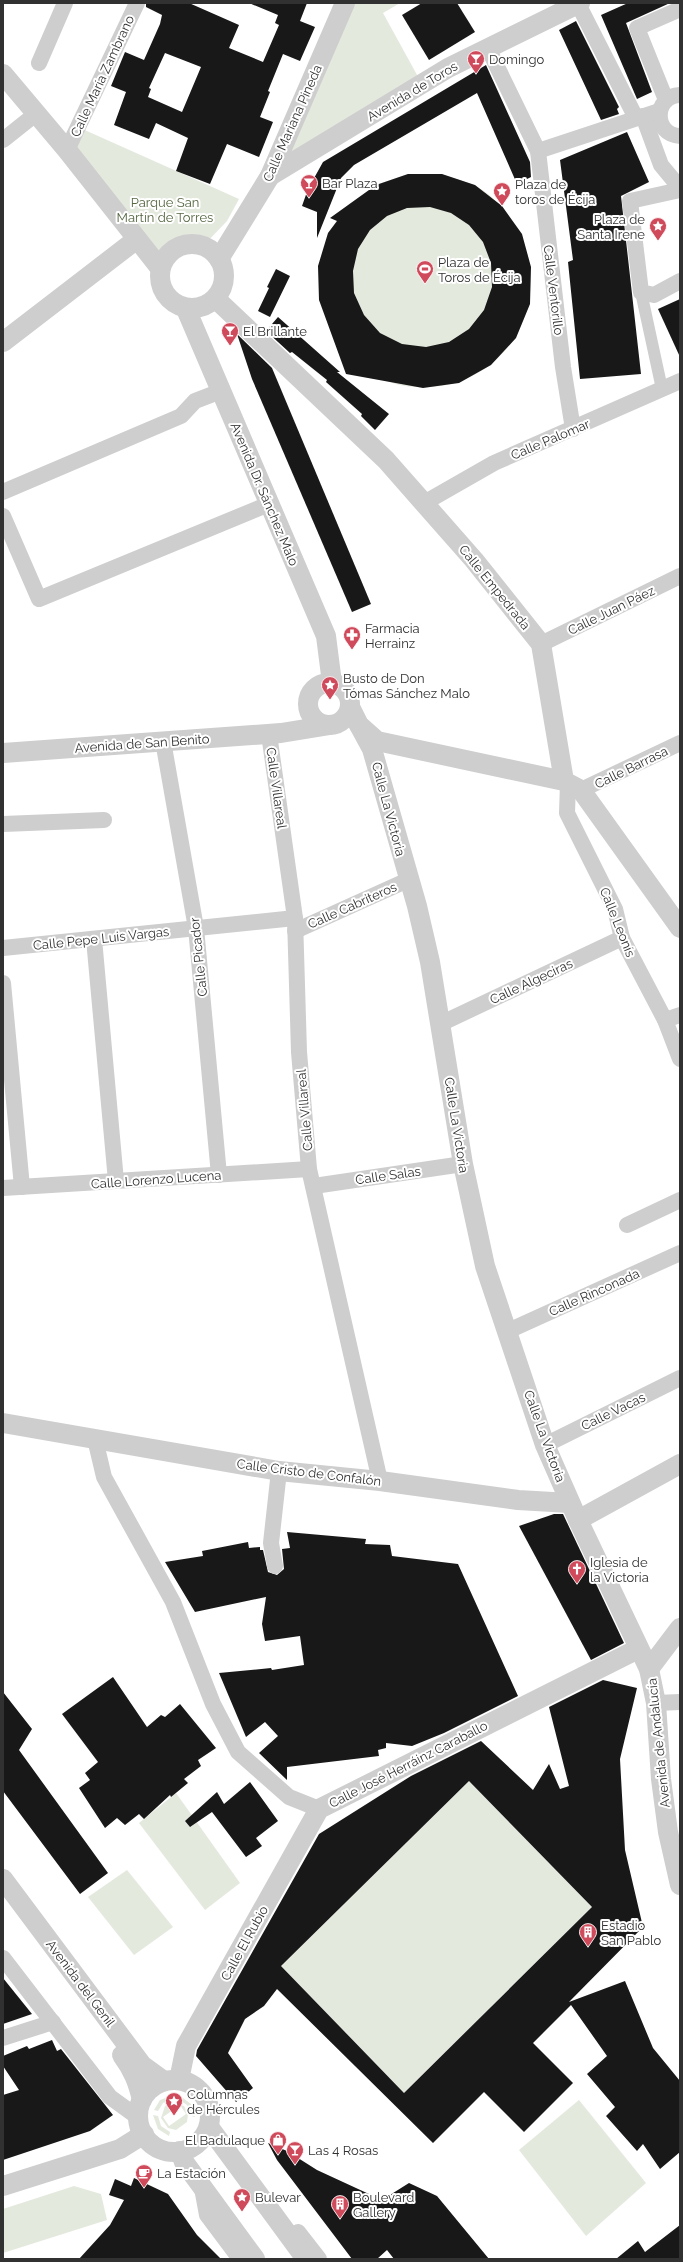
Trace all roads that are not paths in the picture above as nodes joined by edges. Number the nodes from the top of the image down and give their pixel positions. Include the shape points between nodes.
1 (65, 3) edge
2 (137, 3) edge
3 (345, 3) edge
4 (579, 4) edge
5 (680, 9) edge
6 (488, 48) junction
7 (39, 63) dead end
8 (3, 74) edge
9 (668, 102) edge
10 (37, 113) junction
11 (640, 117) junction
12 (675, 135) edge
13 (3, 140) edge
14 (67, 150) junction
15 (538, 151) junction
16 (661, 165) junction
17 (270, 176) junction
18 (680, 189) edge
19 (137, 239) junction
20 (219, 259) junction
21 (160, 268) junction
22 (680, 281) edge
23 (641, 292) junction
24 (216, 299) junction
25 (186, 309) junction
26 (3, 342) edge
27 (680, 381) edge
28 (662, 389) junction
29 (221, 390) junction
30 (573, 429) junction
31 (3, 492) edge
32 (424, 503) junction
33 (270, 504) junction
34 (3, 516) edge
35 (680, 576) edge
36 (541, 644) junction
37 (332, 683) junction
38 (350, 707) junction
39 (309, 708) junction
40 (330, 725) junction
41 (359, 725) junction
42 (275, 733) junction
43 (163, 741) junction
44 (680, 743) edge
45 (3, 753) edge
46 (571, 785) junction
47 (104, 820) dead end
48 (3, 824) edge
49 (408, 880) junction
50 (677, 917) edge
51 (295, 924) junction
52 (196, 928) junction
53 (622, 938) junction
54 (94, 939) junction
55 (3, 948) edge
56 (3, 983) edge
57 (680, 1015) edge
58 (665, 1020) junction
59 (440, 1024) junction
60 (680, 1058) edge
61 (463, 1164) junction
62 (310, 1169) junction
63 (218, 1175) junction
64 (116, 1181) junction
65 (314, 1186) junction
66 (22, 1187) junction
67 (3, 1188) edge
68 (680, 1200) edge
69 (627, 1225) dead end
70 (680, 1253) edge
71 (508, 1331) junction
72 (680, 1378) edge
73 (3, 1422) edge
74 (95, 1439) junction
75 (545, 1445) junction
76 (680, 1464) edge
77 (279, 1471) junction
78 (380, 1481) junction
79 (574, 1511) junction
80 (275, 1566) dead end
81 (680, 1628) edge
82 (638, 1649) junction
83 (649, 1669) junction
84 (680, 1702) edge
85 (656, 1703) junction
86 (319, 1809) junction
87 (3, 1879) edge
88 (680, 1885) edge
89 (3, 1899) edge
90 (3, 1958) edge
91 (53, 2022) junction
92 (3, 2038) edge
93 (171, 2081) junction
94 (142, 2118) junction
95 (209, 2126) junction
96 (180, 2151) junction
97 (231, 2160) junction
98 (3, 2186) edge
99 (202, 2187) junction
100 (240, 2259) edge
101 (255, 2259) edge
102 (306, 2259) edge
103 (319, 2259) edge

1 - 7 street
2 - 14 street, Calle María Zambrano
3 - 17 street, Calle Mariana Pineda
4 - 6 street, Avenida de Toros
4 - 11 street
5 - 9 street via 637,28
6 - 15 street, Calle Ventorillo
6 - 17 street, Avenida de Toros via 448,68
8 - 10 street
9 - 11 street
9 - 12 street via 660,124
10 - 13 street
10 - 14 street
11 - 15 street
11 - 16 street
12 - 16 street
14 - 19 street
15 - 30 street, Calle Ventorillo via 563,368
16 - 18 street
17 - 20 street, Calle Mariana Pineda
18 - 23 street via 630,201
19 - 21 street
19 - 26 street
20 - 21 street via 203,246 182,245 164,258
20 - 24 street via 224,269 224,280 222,290
21 - 25 street via 162,290 168,299
22 - 23 street via 654,295
23 - 28 street
24 - 25 street via 207,306
24 - 32 street, Calle Empedrada via 386,460
25 - 29 street, Avenida Dr. Sánchez Malo
27 - 28 street, Calle Palomar
28 - 30 street, Calle Palomar
29 - 31 street via 196,401 181,416
29 - 33 street, Avenida Dr. Sánchez Malo
30 - 32 street, Calle Palomar via 494,463
32 - 36 street, Calle Empedrada via 474,560
33 - 34 street via 39,599
33 - 37 street, Avenida Dr. Sánchez Malo via 326,636
35 - 36 street, Calle Juan Páez
36 - 46 street, Calle Empedrada
37 - 38 street via 348,694
37 - 39 street via 314,690 310,695
38 - 40 street via 343,720
38 - 41 street, Calle La Victoria
39 - 40 street via 316,720
39 - 42 street
40 - 42 street, Avenida de San Benito
41 - 46 street via 377,740
41 - 49 street, Calle La Victoria via 372,749
42 - 43 street, Avenida de San Benito
42 - 51 street, Calle Villareal
43 - 45 street, Avenida de San Benito
43 - 52 street, Calle Picador
44 - 46 street, Calle Barrasa
46 - 50 street, Calle Empedrada
46 - 53 street, Calle Leonís via 567,813 616,909
47 - 48 street
49 - 51 street, Calle Cabriteros
49 - 59 street, Calle La Victoria via 430,962
51 - 52 street, Calle Pepe Luis Vargas
51 - 62 street, Calle Villareal via 299,1052
52 - 54 street, Calle Pepe Luis Vargas
52 - 63 street, Calle Picador
53 - 58 street, Calle Leonís
53 - 59 street, Calle Algeciras
54 - 55 street, Calle Pepe Luis Vargas
54 - 64 street
56 - 66 street
57 - 58 street
58 - 60 street, Calle Leonís
59 - 61 street, Calle La Victoria
61 - 65 street, Calle Salas
61 - 71 street, Calle La Victoria via 485,1266
62 - 63 street, Calle Lorenzo Lucena
62 - 65 street, Calle Villareal
63 - 64 street, Calle Lorenzo Lucena
64 - 66 street, Calle Lorenzo Lucena
65 - 78 street, Calle Villareal
66 - 67 street, Calle Lorenzo Lucena
68 - 69 street
70 - 71 street, Calle Rinconada
71 - 75 street, Calle La Victoria
72 - 75 street, Calle Vacas
73 - 74 street, Calle Cristo de Confalón
74 - 77 street, Calle Cristo de Confalón
74 - 86 street, Calle José Herráinz Caraballo via 104,1476 173,1602 213,1704 238,1752 289,1797
75 - 79 street, Calle La Victoria
76 - 79 street
77 - 78 street, Calle Cristo de Confalón
77 - 80 street via 271,1543
78 - 79 street, Calle Cristo de Confalón via 518,1500
79 - 82 street, Avenida de Andalucía
81 - 83 street
82 - 83 street, Avenida de Andalucía
82 - 86 street, Calle José Herráinz Caraballo
83 - 85 street, Avenida de Andalucía
84 - 85 street
85 - 88 street, Avenida de Andalucía via 665,1809
86 - 93 street, Calle El Rubio via 186,2046
87 - 93 street, Avenida del Genil via 142,2065
89 - 94 street, Avenida del Genil via 132,2069 138,2081
90 - 91 street
91 - 92 street
91 - 94 street via 110,2097
93 - 94 street via 151,2089
93 - 95 street via 189,2083 205,2096 210,2111
94 - 96 street via 160,2148
94 - 98 street via 120,2149
95 - 96 street via 198,2143
95 - 97 street
96 - 99 street via 184,2162
97 - 102 street
97 - 103 street via 250,2169
99 - 100 street via 207,2215
99 - 101 street

